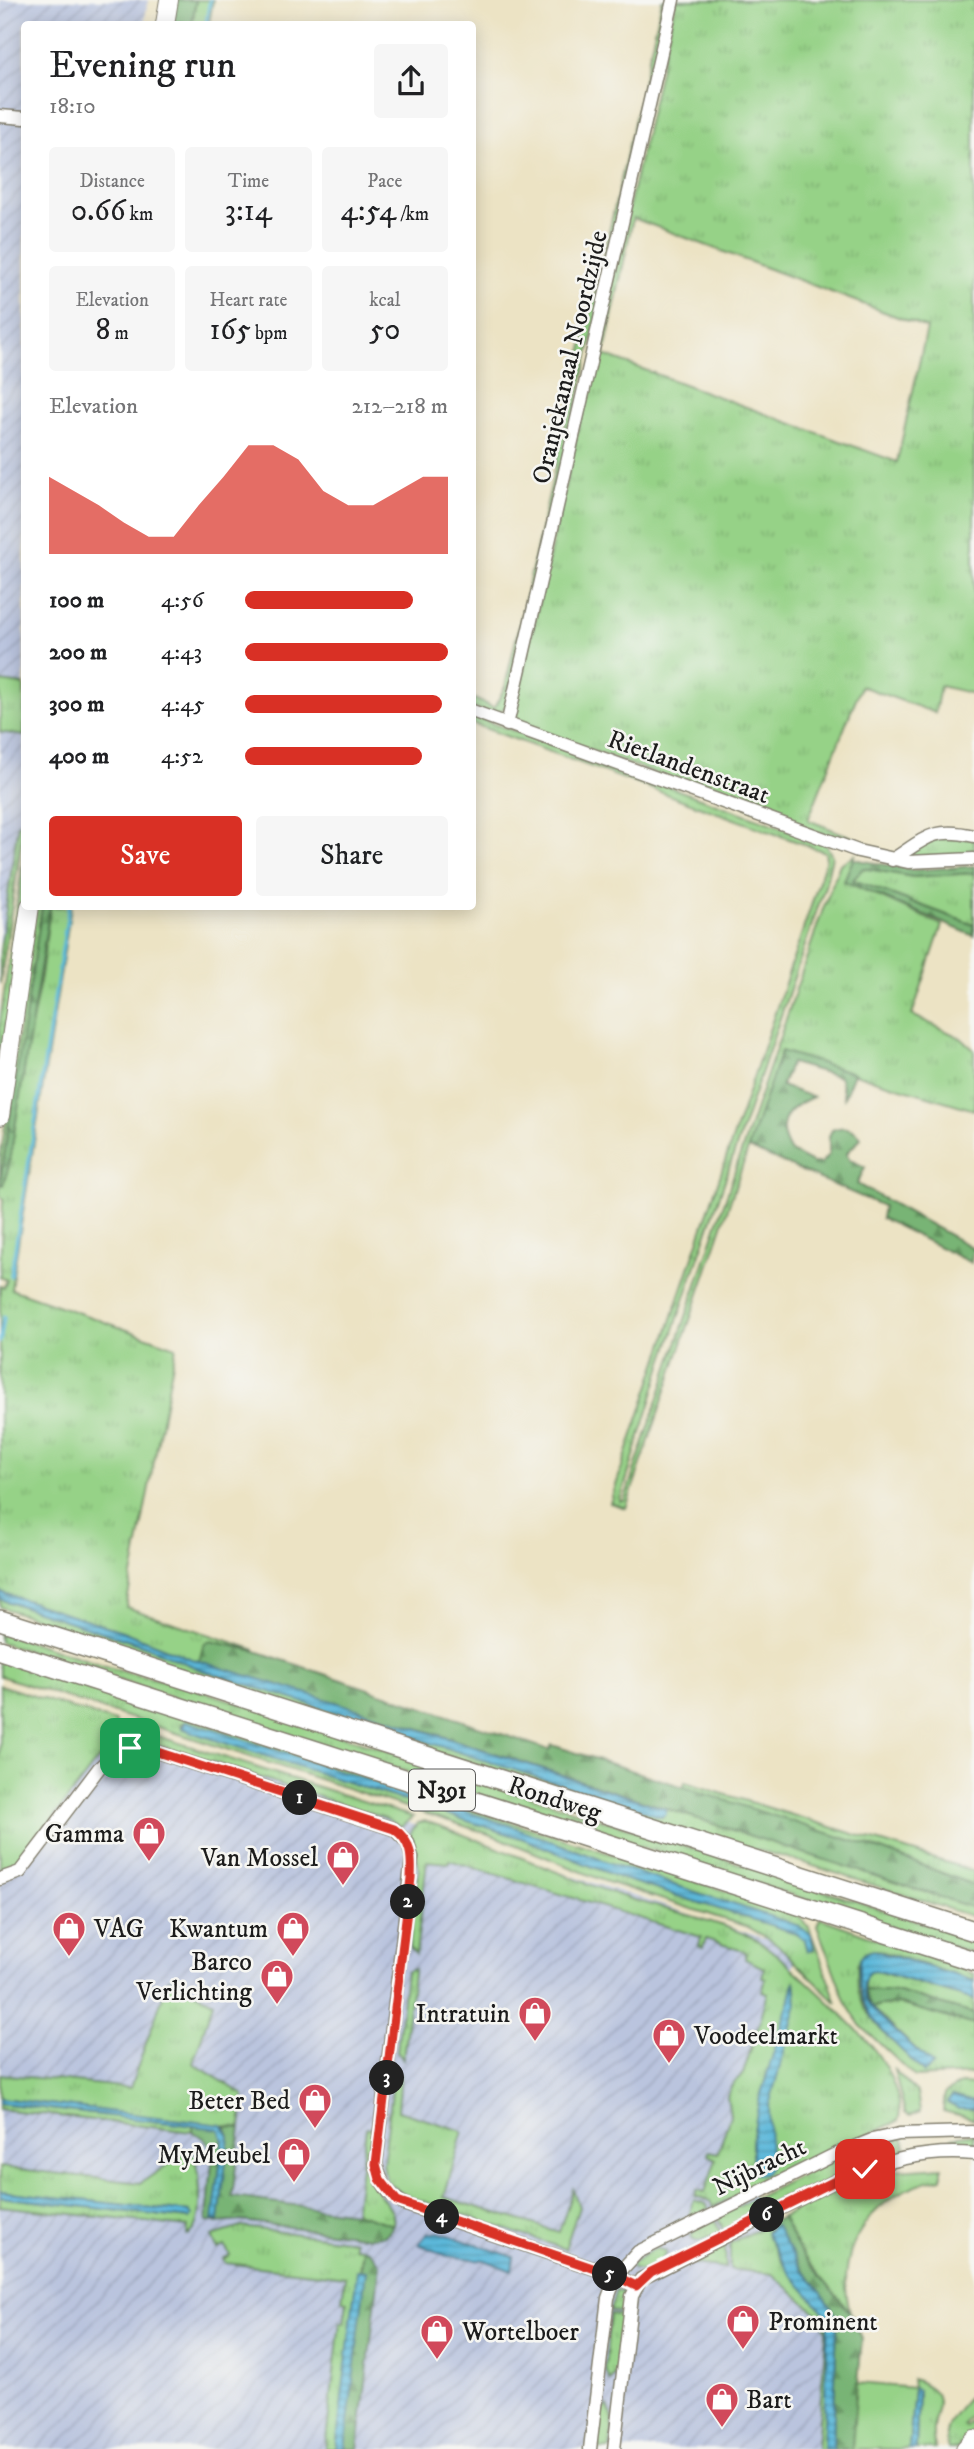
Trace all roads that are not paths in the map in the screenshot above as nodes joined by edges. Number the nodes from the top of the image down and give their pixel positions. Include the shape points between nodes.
1 (169, 0) edge
2 (673, 0) edge
3 (166, 21) edge
4 (0, 116) edge
5 (21, 118) edge
6 (476, 713) edge
7 (507, 725) junction
8 (974, 836) edge
9 (974, 859) edge
10 (892, 860) junction
11 (29, 910) edge
12 (0, 1116) edge
13 (0, 1620) edge
14 (0, 1650) edge
15 (0, 1879) edge
16 (974, 1931) edge
17 (974, 1961) edge
18 (936, 2131) junction
19 (974, 2132) edge
20 (938, 2152) junction
21 (974, 2154) edge
22 (616, 2276) junction
23 (636, 2286) junction
24 (974, 2439) edge
25 (590, 2449) edge
26 (614, 2449) edge
27 (965, 2449) edge

1 - 3 street
2 - 7 street, Oranjekanaal Noordzijde
4 - 5 street
6 - 7 street, Rietlandenstraat
7 - 10 street, Rietlandenstraat
8 - 10 street via 933,832
9 - 10 street, Rietlandenstraat
11 - 12 street
13 - 16 main road, Rondweg / N391
14 - 17 main road, Rondweg / N391
15 - 22 street via 20,1872 99,1768 114,1753 130,1748 145,1748 394,1829 408,1843 412,1858 376,2164 380,2179 406,2206
18 - 19 street, Nijbracht
18 - 20 street
18 - 22 street, Nijbracht via 872,2140 834,2155 638,2252
20 - 21 street, Nijbracht
20 - 23 street, Nijbracht via 895,2159 837,2180 651,2272
22 - 23 street
22 - 25 street, Nijbracht via 608,2298
23 - 26 street
24 - 27 street

